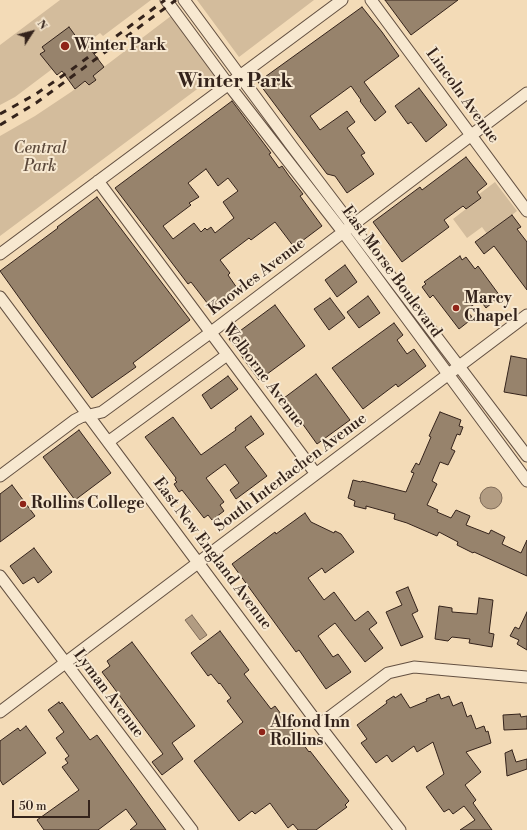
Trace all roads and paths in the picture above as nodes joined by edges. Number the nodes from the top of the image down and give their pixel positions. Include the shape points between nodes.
1 (166, 0) edge
2 (184, 0) edge
3 (342, 0) edge
4 (371, 0) edge
5 (234, 80) junction
6 (527, 93) edge
7 (471, 135) junction
8 (292, 145) junction
9 (282, 152) junction
10 (98, 181) junction
11 (527, 211) edge
12 (352, 225) junction
13 (343, 232) junction
14 (0, 254) edge
15 (0, 297) edge
16 (527, 315) edge
17 (210, 332) junction
18 (227, 355) junction
19 (459, 366) junction
20 (447, 374) junction
21 (89, 416) junction
22 (108, 442) junction
23 (527, 456) edge
24 (316, 474) junction
25 (0, 476) edge
26 (527, 481) edge
27 (199, 563) junction
28 (0, 576) edge
29 (65, 663) junction
30 (527, 677) edge
31 (0, 712) edge
32 (319, 725) junction
33 (192, 830) edge
34 (400, 830) edge

1 - 5 street
2 - 5 street
3 - 5 street
4 - 7 street, Lincoln Avenue
5 - 8 street, East Morse Boulevard
5 - 9 street, East Morse Boulevard
5 - 10 street
6 - 7 street, Knowles Avenue
7 - 11 street, Lincoln Avenue
7 - 12 street, Knowles Avenue
8 - 9 street
8 - 12 street, East Morse Boulevard
9 - 13 street, East Morse Boulevard
10 - 14 street
10 - 17 street, Welborne Avenue
12 - 13 street, Knowles Avenue
12 - 19 street, East Morse Boulevard
13 - 17 street, Knowles Avenue
13 - 20 street, East Morse Boulevard
15 - 21 street, East New England Avenue
16 - 19 street, South Interlachen Avenue
17 - 18 street, Welborne Avenue
17 - 21 street, Knowles Avenue via 102,412
18 - 22 street
18 - 24 street, Welborne Avenue
19 - 20 street, South Interlachen Avenue
19 - 23 street, East Morse Boulevard
20 - 24 street, South Interlachen Avenue
20 - 26 street, East Morse Boulevard
21 - 22 street, East New England Avenue
21 - 25 street, Knowles Avenue via 75,420
22 - 27 street, East New England Avenue
24 - 27 street, South Interlachen Avenue
27 - 29 street, South Interlachen Avenue
27 - 32 street, East New England Avenue
28 - 29 street, Lyman Avenue
29 - 31 street, South Interlachen Avenue
29 - 33 street, Lyman Avenue
30 - 32 street via 414,667 388,673
32 - 34 street, East New England Avenue

